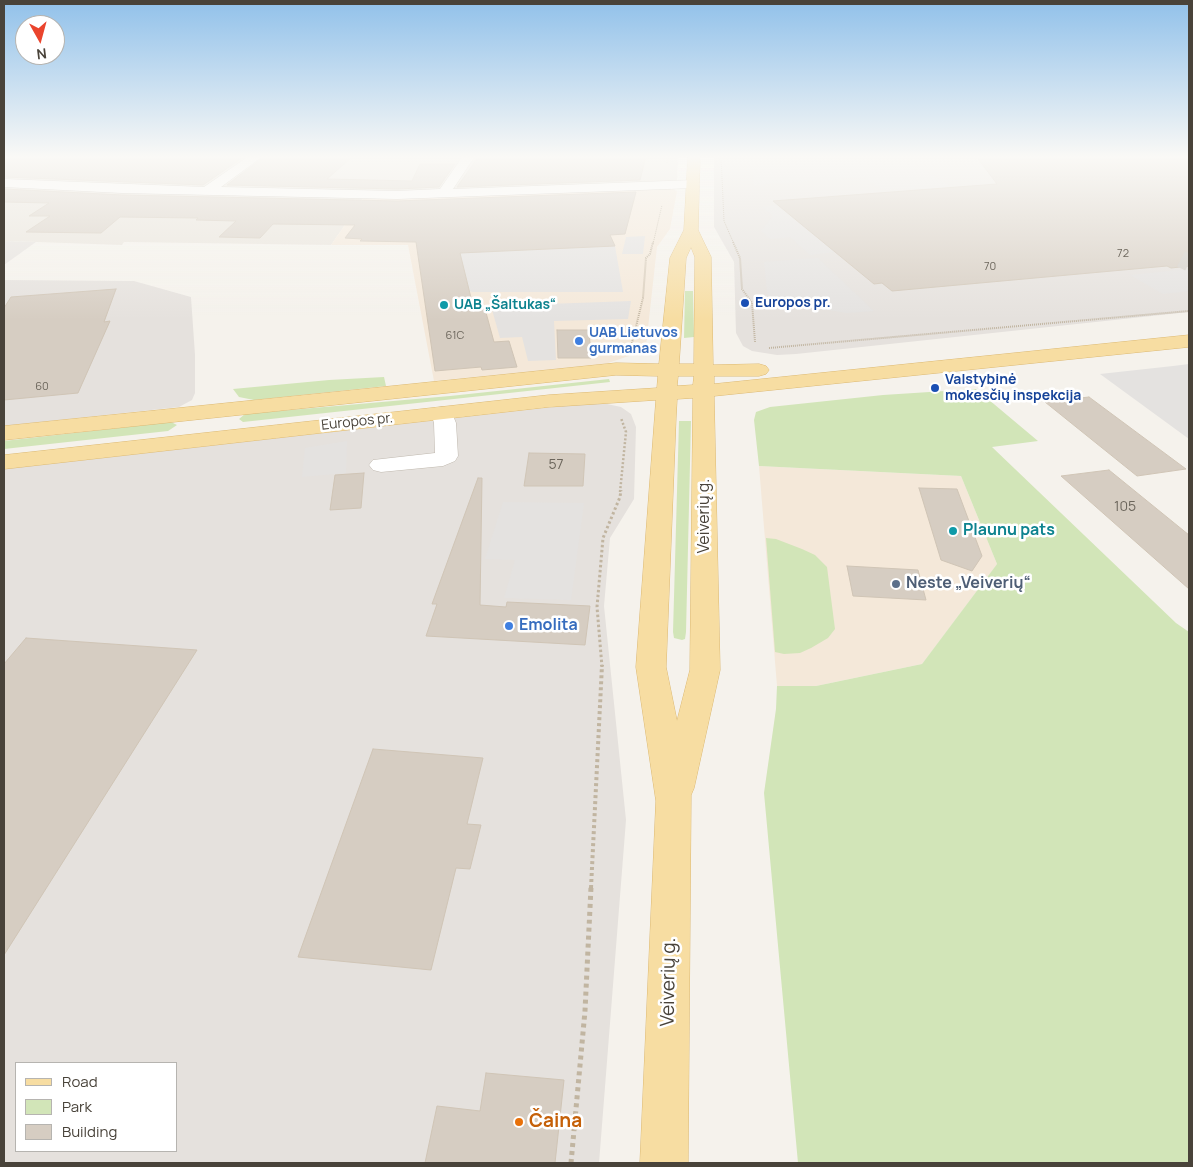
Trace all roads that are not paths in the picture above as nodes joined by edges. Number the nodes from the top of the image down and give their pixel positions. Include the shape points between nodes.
1 (692, 210) edge
2 (691, 230) junction
3 (1189, 325) edge
4 (1189, 341) edge
5 (669, 370) junction
6 (704, 381) junction
7 (667, 393) junction
8 (216, 411) junction
9 (442, 413) junction
10 (4, 433) edge
11 (212, 438) junction
12 (4, 462) edge
13 (381, 465) dead end
14 (674, 800) junction
15 (664, 1163) edge

1 - 2 main road, Veiverių g.
2 - 5 main road, Veiverių g. via 678,258
2 - 6 main road, Veiverių g. via 703,257
3 - 6 main road, Europos pr. via 743,371
4 - 6 main road, Europos pr.
5 - 6 main road, Europos pr.
5 - 7 main road, Veiverių g.
5 - 8 main road, Europos pr. via 585,371
6 - 7 main road, Europos pr.
6 - 14 main road, Veiverių g. via 705,670
7 - 9 main road, Europos pr. via 578,398
7 - 14 main road, Veiverių g. via 651,667
8 - 10 main road, Europos pr.
8 - 11 main road
9 - 11 main road, Europos pr.
9 - 13 street via 446,423 447,456
11 - 12 main road, Europos pr.
14 - 15 main road, Veiverių g.

